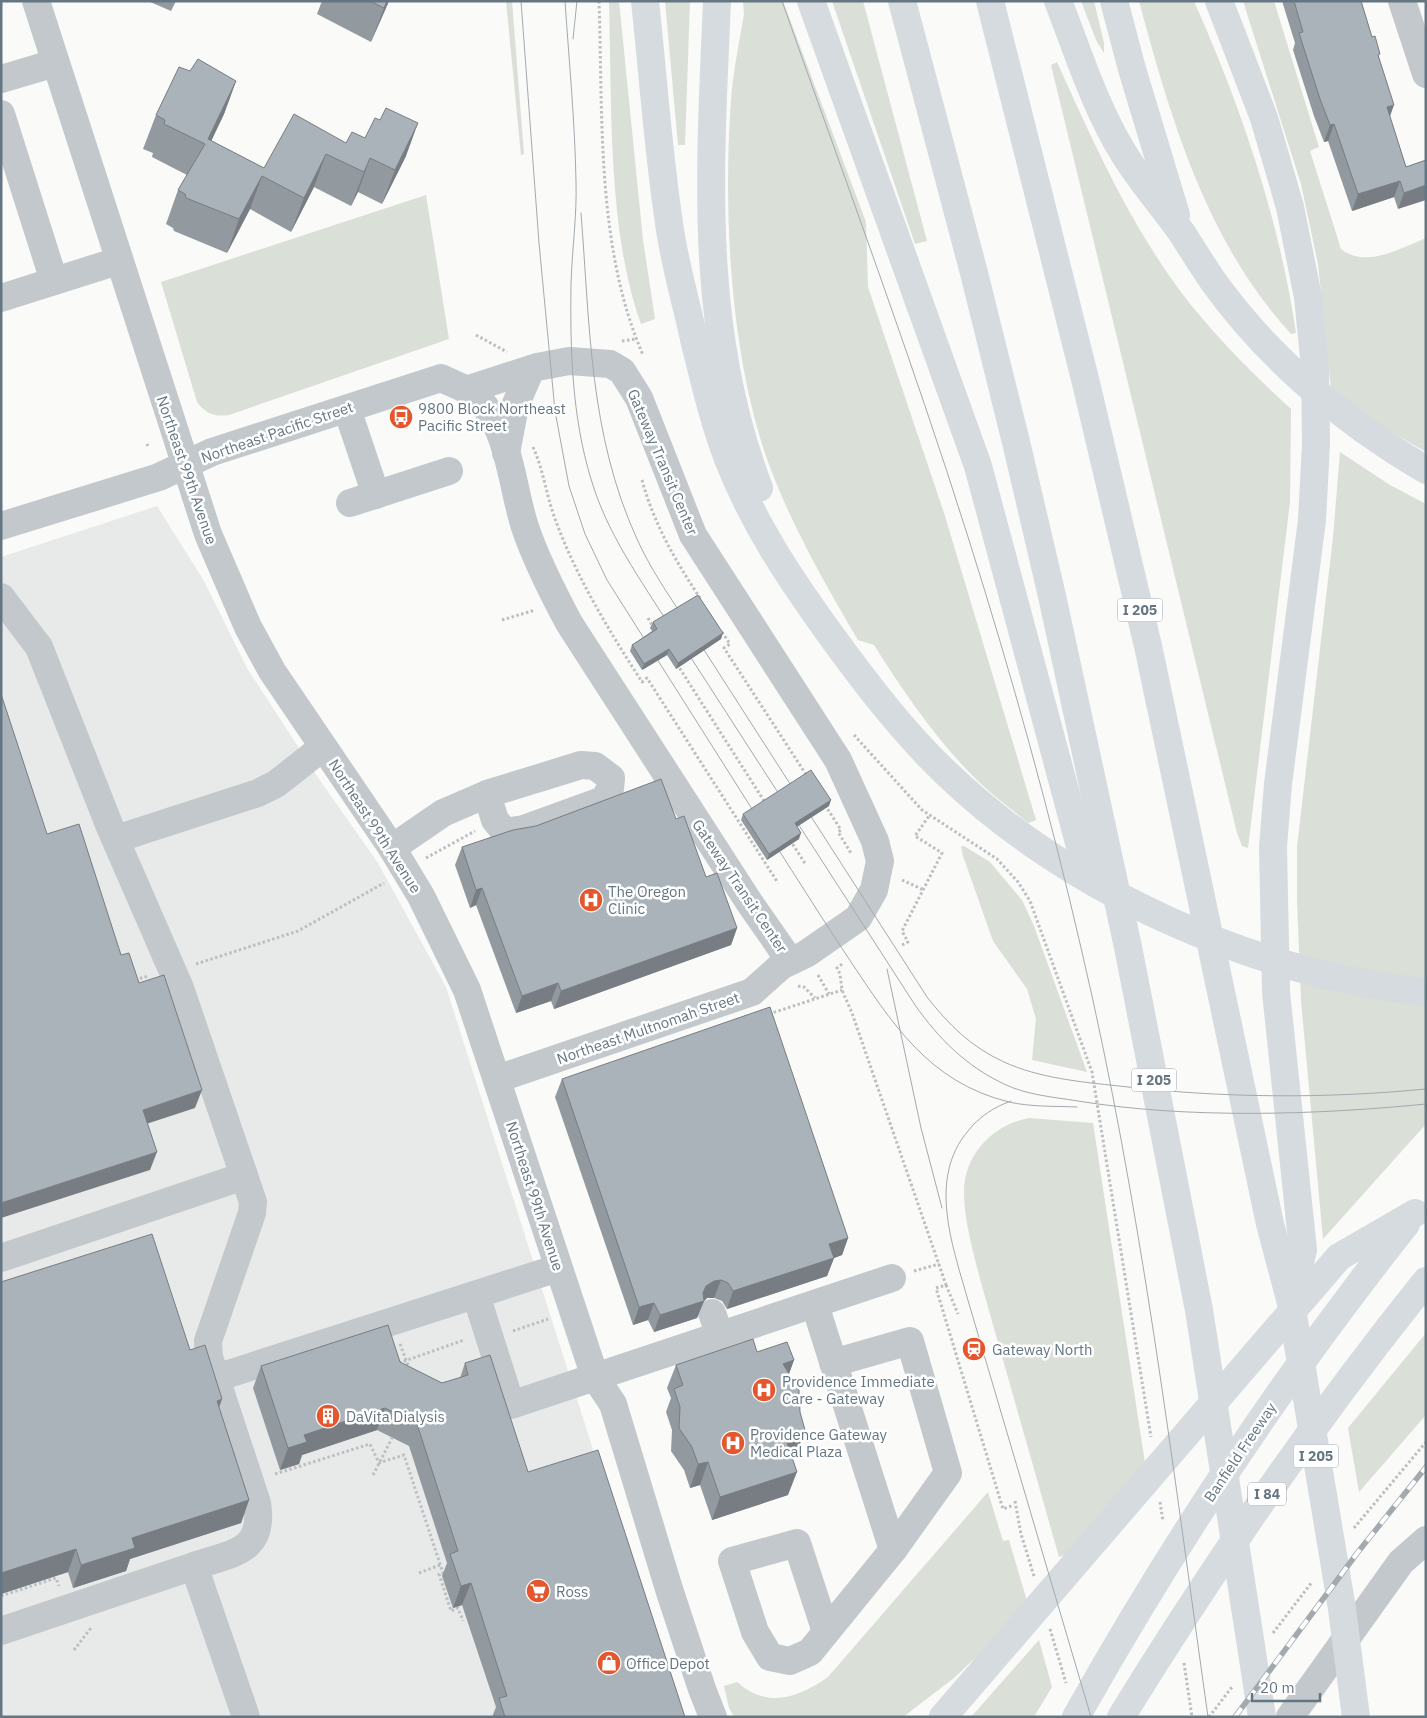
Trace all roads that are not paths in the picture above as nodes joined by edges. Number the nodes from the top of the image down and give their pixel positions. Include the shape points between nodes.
1 (36, 1) edge
2 (645, 1) edge
3 (717, 1) edge
4 (811, 1) edge
5 (902, 1) edge
6 (990, 1) edge
7 (1058, 1) edge
8 (1114, 1) edge
9 (1219, 1) edge
10 (1402, 1) edge
11 (55, 63) junction
12 (1426, 74) edge
13 (1, 79) edge
14 (1, 114) edge
15 (1182, 233) junction
16 (118, 261) junction
17 (54, 281) junction
18 (1, 298) edge
19 (531, 369) junction
20 (441, 378) joint
21 (466, 390) junction
22 (346, 408) junction
23 (506, 454) junction
24 (184, 465) junction
25 (448, 470) dead end
26 (1426, 470) edge
27 (376, 495) junction
28 (350, 503) dead end
29 (1, 526) edge
30 (1, 597) edge
31 (805, 600) junction
32 (323, 747) junction
33 (487, 794) junction
34 (116, 839) junction
35 (392, 848) junction
36 (1128, 947) junction
37 (782, 966) junction
38 (1426, 992) edge
39 (497, 1078) junction
40 (244, 1176) junction
41 (1420, 1207) edge
42 (1, 1258) edge
43 (558, 1268) junction
44 (892, 1278) dead end
45 (1426, 1280) edge
46 (476, 1295) junction
47 (1291, 1303) junction
48 (814, 1305) junction
49 (833, 1363) junction
50 (595, 1377) junction
51 (216, 1378) junction
52 (1426, 1540) edge
53 (893, 1550) junction
54 (194, 1566) junction
55 (1, 1631) edge
56 (826, 1632) dead end
57 (246, 1717) edge
58 (713, 1717) edge
59 (943, 1717) edge
60 (1076, 1717) edge
61 (1121, 1717) edge
62 (1262, 1717) edge
63 (1290, 1717) edge
64 (1356, 1717) edge

1 - 11 street, Northeast 99th Avenue
2 - 31 highway via 669,225 708,398 728,459 752,512
3 - 31 highway via 710,215 719,333 738,428
4 - 36 highway via 978,466 1081,850
5 - 36 highway, I 205 via 1016,442
6 - 47 highway, I 205 via 1146,637 1270,1224
7 - 15 highway via 1088,79 1124,154
8 - 15 highway
9 - 47 highway via 1264,118 1297,237 1308,297 1315,367 1316,444 1312,520 1273,847 1276,992 1303,1250
10 - 12 street
11 - 13 street
11 - 16 street, Northeast 99th Avenue
14 - 17 street
15 - 26 highway via 1213,281 1247,323 1288,365 1324,399 1383,445
16 - 17 street
16 - 24 street, Northeast 99th Avenue
17 - 18 street
19 - 21 street, Gateway Transit Center
19 - 23 street, Gateway Transit Center via 514,406
19 - 37 street, Gateway Transit Center via 560,362 593,361 610,364 622,371 631,383 693,535 838,760 875,841 880,861 874,890 858,918
20 - 21 street, Gateway Transit Center
20 - 22 street, Northeast Pacific Street
21 - 23 street, Gateway Transit Center via 491,416
22 - 24 street, Northeast Pacific Street via 212,452
22 - 27 street
23 - 37 street, Gateway Transit Center via 525,530 550,590 749,902
24 - 29 street, Northeast Pacific Street via 159,478
24 - 32 street, Northeast 99th Avenue via 208,534 248,627 272,671
25 - 27 street
27 - 28 street
30 - 34 street via 39,648
31 - 38 highway via 869,688 946,773 1070,868 1122,897 1227,945 1335,978
32 - 34 street via 276,784 258,792
32 - 35 street, Northeast 99th Avenue
33 - 33 street via 495,820 505,832 524,829 604,800 610,790 611,778 595,766 581,765
33 - 35 street via 443,812
34 - 40 street via 180,988
35 - 39 street, Northeast 99th Avenue via 421,896 467,990
36 - 62 highway, I 205 via 1199,1310
37 - 39 street, Northeast Multnomah Street via 752,992 735,1000
39 - 43 street, Northeast 99th Avenue
40 - 42 street
40 - 51 street via 253,1202 252,1212 208,1341
41 - 59 highway via 1339,1256
41 - 60 highway, Banfield Freeway via 1312,1346 1259,1421 1166,1565
43 - 46 street
43 - 50 street, Northeast 99th Avenue
44 - 48 street
45 - 61 highway, I 84 via 1343,1387 1250,1517
46 - 50 street via 511,1405
46 - 51 street
47 - 64 highway, I 205 via 1342,1609
48 - 49 street
48 - 50 street via 716,1324
49 - 53 street
49 - 53 street via 910,1341 948,1473
50 - 58 street, Northeast 99th Avenue via 613,1404 669,1589
51 - 54 street via 257,1503 259,1529 242,1550
52 - 63 street via 1401,1562
53 - 56 street
54 - 55 street
54 - 57 street

